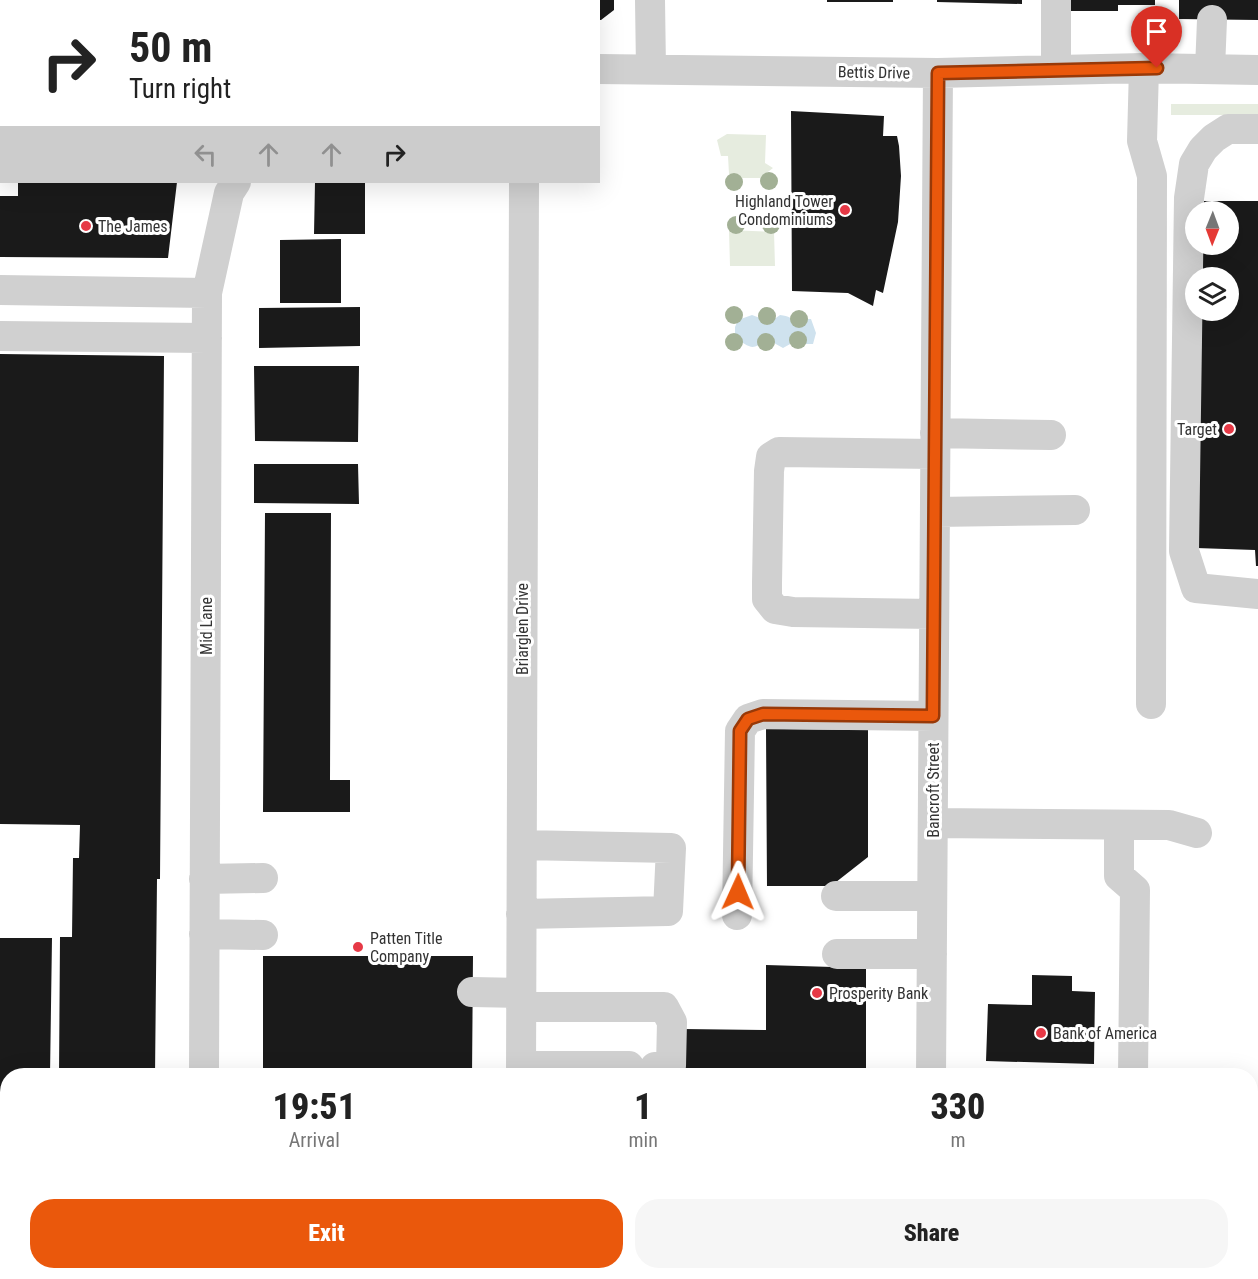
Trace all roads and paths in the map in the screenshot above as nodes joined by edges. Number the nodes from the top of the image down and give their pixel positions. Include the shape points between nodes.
1 (650, 0) edge
2 (1056, 0) edge
3 (1212, 20) dead end
4 (1144, 68) junction
5 (600, 69) edge
6 (651, 69) junction
7 (1210, 69) junction
8 (1056, 70) junction
9 (1258, 70) edge
10 (938, 73) junction
11 (1258, 129) edge
12 (235, 183) edge
13 (524, 183) edge
14 (0, 290) edge
15 (207, 293) junction
16 (0, 336) edge
17 (207, 338) junction
18 (1051, 435) dead end
19 (935, 443) junction
20 (1075, 510) dead end
21 (935, 512) junction
22 (1258, 594) edge
23 (934, 614) junction
24 (1151, 704) dead end
25 (933, 716) junction
26 (933, 823) junction
27 (1119, 825) junction
28 (1197, 833) dead end
29 (522, 845) junction
30 (263, 878) dead end
31 (204, 879) junction
32 (521, 914) junction
33 (737, 915) dead end
34 (932, 925) junction
35 (204, 934) junction
36 (264, 935) dead end
37 (472, 992) dead end
38 (521, 1000) junction
39 (204, 1068) edge
40 (520, 1068) edge
41 (593, 1068) edge
42 (931, 1068) edge
43 (1134, 1068) edge

1 - 6 street
2 - 8 street
3 - 7 street
4 - 7 street, Bettis Drive
4 - 8 street, Bettis Drive
4 - 24 street via 1142,141 1152,176
5 - 6 street, Bettis Drive
6 - 10 street, Bettis Drive
7 - 9 street, Bettis Drive
8 - 10 street, Bettis Drive
10 - 19 street, Bancroft Street
11 - 22 street via 1228,129 1203,149 1194,164 1189,198 1184,550 1196,588
12 - 15 street, Mid Lane via 229,193
13 - 29 street, Briarglen Drive
14 - 15 street
15 - 17 street, Mid Lane
16 - 17 street
17 - 31 street, Mid Lane
18 - 19 street
19 - 21 street, Bancroft Street
19 - 23 street via 779,453 771,457 767,583 767,599 775,609
20 - 21 street
21 - 23 street, Bancroft Street
23 - 25 street, Bancroft Street
25 - 26 street, Bancroft Street
25 - 33 street via 763,714 748,719 740,731
26 - 27 street
26 - 34 street, Bancroft Street
27 - 28 street via 1168,825
27 - 43 street via 1119,876 1135,890
29 - 32 street, Briarglen Drive
29 - 32 street via 671,848 668,911
30 - 31 street
31 - 35 street, Mid Lane
32 - 38 street, Briarglen Drive
34 - 34 street via 836,925
34 - 42 street, Bancroft Street
35 - 36 street
35 - 39 street, Mid Lane
37 - 38 street
38 - 40 street, Briarglen Drive
38 - 41 street via 664,1007 672,1022 671,1066

